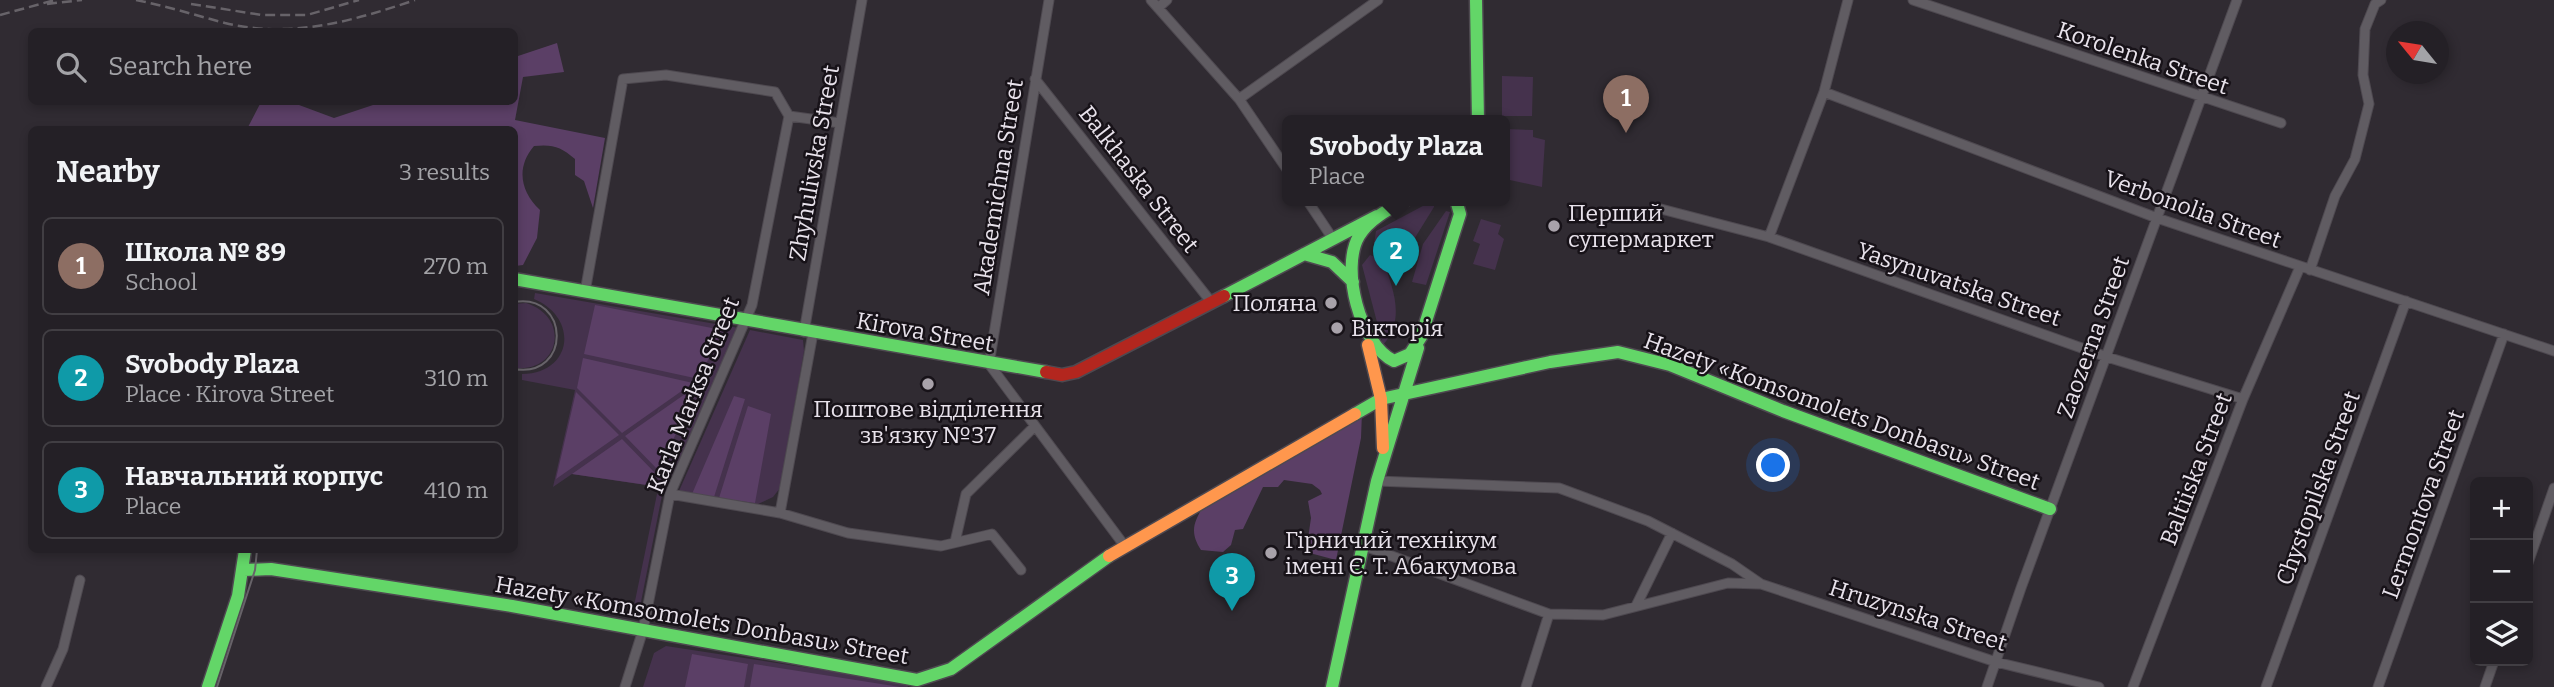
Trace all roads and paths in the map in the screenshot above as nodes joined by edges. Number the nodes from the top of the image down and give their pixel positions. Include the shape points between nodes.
1 (862, 0) edge
2 (1049, 0) edge
3 (1167, 0) edge
4 (1378, 0) edge
5 (1476, 0) edge
6 (1848, 0) edge
7 (1913, 0) edge
8 (2237, 0) edge
9 (2381, 0) edge
10 (1155, 4) edge
11 (1035, 79) junction
12 (1824, 92) junction
13 (1239, 99) junction
14 (2202, 99) junction
15 (1480, 115) edge
16 (789, 116) junction
17 (840, 122) junction
18 (2281, 123) dead end
19 (1282, 164) edge
20 (1311, 206) edge
21 (1395, 206) edge
22 (1458, 206) edge
23 (1462, 206) edge
24 (1661, 209) dead end
25 (1460, 214) junction
26 (1377, 216) junction
27 (2157, 218) junction
28 (1769, 237) junction
29 (1333, 239) junction
30 (1304, 254) junction
31 (2300, 267) junction
32 (2310, 270) junction
33 (518, 280) edge
34 (1354, 284) junction
35 (584, 292) junction
36 (2406, 301) junction
37 (1212, 303) junction
38 (746, 322) junction
39 (809, 332) junction
40 (2504, 334) junction
41 (1366, 337) junction
42 (1421, 337) junction
43 (2554, 351) edge
44 (2107, 357) junction
45 (989, 364) junction
46 (1404, 393) junction
47 (1381, 399) junction
48 (2243, 399) junction
49 (1035, 426) junction
50 (1383, 459) junction
51 (1377, 481) junction
52 (2554, 488) edge
53 (670, 494) junction
54 (2050, 509) junction
55 (780, 513) junction
56 (1648, 521) junction
57 (1672, 533) junction
58 (955, 542) junction
59 (1124, 545) junction
60 (1362, 545) junction
61 (2533, 549) edge
62 (245, 553) edge
63 (1720, 558) junction
64 (1735, 566) junction
65 (244, 570) junction
66 (1021, 570) dead end
67 (80, 580) dead end
68 (1728, 583) junction
69 (1761, 584) junction
70 (1636, 606) junction
71 (1549, 614) junction
72 (643, 630) junction
73 (1996, 662) junction
74 (2492, 666) edge
75 (917, 683) edge
76 (46, 687) edge
77 (208, 687) edge
78 (625, 687) edge
79 (1332, 687) edge
80 (1526, 687) edge
81 (1987, 687) edge
82 (2099, 687) edge
83 (2133, 687) edge
84 (2266, 687) edge
85 (2378, 687) edge
86 (2485, 687) edge

1 - 17 street, Zhyhulivska Street
2 - 11 street, Akademichna Street
3 - 10 street
4 - 13 street
5 - 15 main road
6 - 12 street
7 - 14 street, Korolenka Street
8 - 14 street, Zaozerna Street
9 - 32 street via 2365,29 2363,75 2369,104 2355,159 2335,196
10 - 13 street
11 - 37 street, Balkhaska Street
11 - 45 street, Akademichna Street
12 - 27 street, Verbonolia Street
12 - 28 street
13 - 19 street
14 - 18 street, Korolenka Street
14 - 27 street, Zaozerna Street
16 - 17 street
16 - 35 street via 775,92 666,75 623,79
16 - 38 street, Karla Marksa Street
17 - 39 street, Zhyhulivska Street
20 - 29 street
21 - 26 main road, Kirova Street
22 - 25 main road
23 - 25 main road
24 - 28 street, Yasynuvatska Street
25 - 42 main road
26 - 29 main road, Kirova Street
26 - 34 main road, Kirova Street via 1354,246
27 - 31 street, Verbonolia Street
27 - 44 street, Zaozerna Street
28 - 44 street, Yasynuvatska Street
29 - 30 main road, Kirova Street
30 - 34 main road via 1335,263
30 - 37 main road, Kirova Street
31 - 32 street, Verbonolia Street
31 - 48 street, Baltiiska Street
32 - 36 street, Verbonolia Street
33 - 35 main road, Kirova Street
34 - 41 main road, Kirova Street
35 - 38 main road, Kirova Street
36 - 40 street, Verbonolia Street
36 - 84 street, Chystopilska Street
37 - 45 main road, Kirova Street via 1069,374
38 - 39 main road, Kirova Street
38 - 53 street, Karla Marksa Street
39 - 45 main road, Kirova Street
39 - 55 street, Zhyhulivska Street
40 - 43 street, Verbonolia Street
40 - 85 street, Lermontova Street
41 - 42 main road via 1380,356 1394,361 1410,355
41 - 47 main road, Kirova Street
42 - 46 main road
44 - 48 street, Yasynuvatska Street
44 - 54 street, Zaozerna Street
45 - 49 street
46 - 47 main road, Hazety «Komsomolets Donbasu» Street
46 - 50 main road
46 - 54 main road, Hazety «Komsomolets Donbasu» Street via 1618,352 1670,365
47 - 50 main road, Kirova Street
47 - 59 main road, Hazety «Komsomolets Donbasu» Street
48 - 83 street, Baltiiska Street
49 - 58 street via 966,494
49 - 59 street
50 - 51 main road
51 - 56 street, Hruzynska Street via 1559,488
51 - 60 main road
52 - 61 street
53 - 55 street
53 - 72 street, Karla Marksa Street
54 - 73 street, Zaozerna Street
55 - 58 street via 848,533 941,545
56 - 57 street, Hruzynska Street
56 - 63 street, Hruzynska Street
57 - 63 street, Hruzynska Street
57 - 70 street
58 - 66 street via 992,534
59 - 75 main road, Hazety «Komsomolets Donbasu» Street via 951,669
60 - 71 street
60 - 79 main road
62 - 65 main road
63 - 64 street, Hruzynska Street
64 - 68 street
64 - 69 street, Hruzynska Street
65 - 72 main road, Hazety «Komsomolets Donbasu» Street via 271,569
65 - 77 main road
67 - 76 street via 63,649
68 - 69 street
68 - 70 street
69 - 73 street, Hruzynska Street
70 - 71 street via 1603,615
71 - 80 street
72 - 75 main road, Hazety «Komsomolets Donbasu» Street
72 - 78 street, Karla Marksa Street
73 - 81 street, Zaozerna Street
73 - 82 street, Hruzynska Street
74 - 86 street

